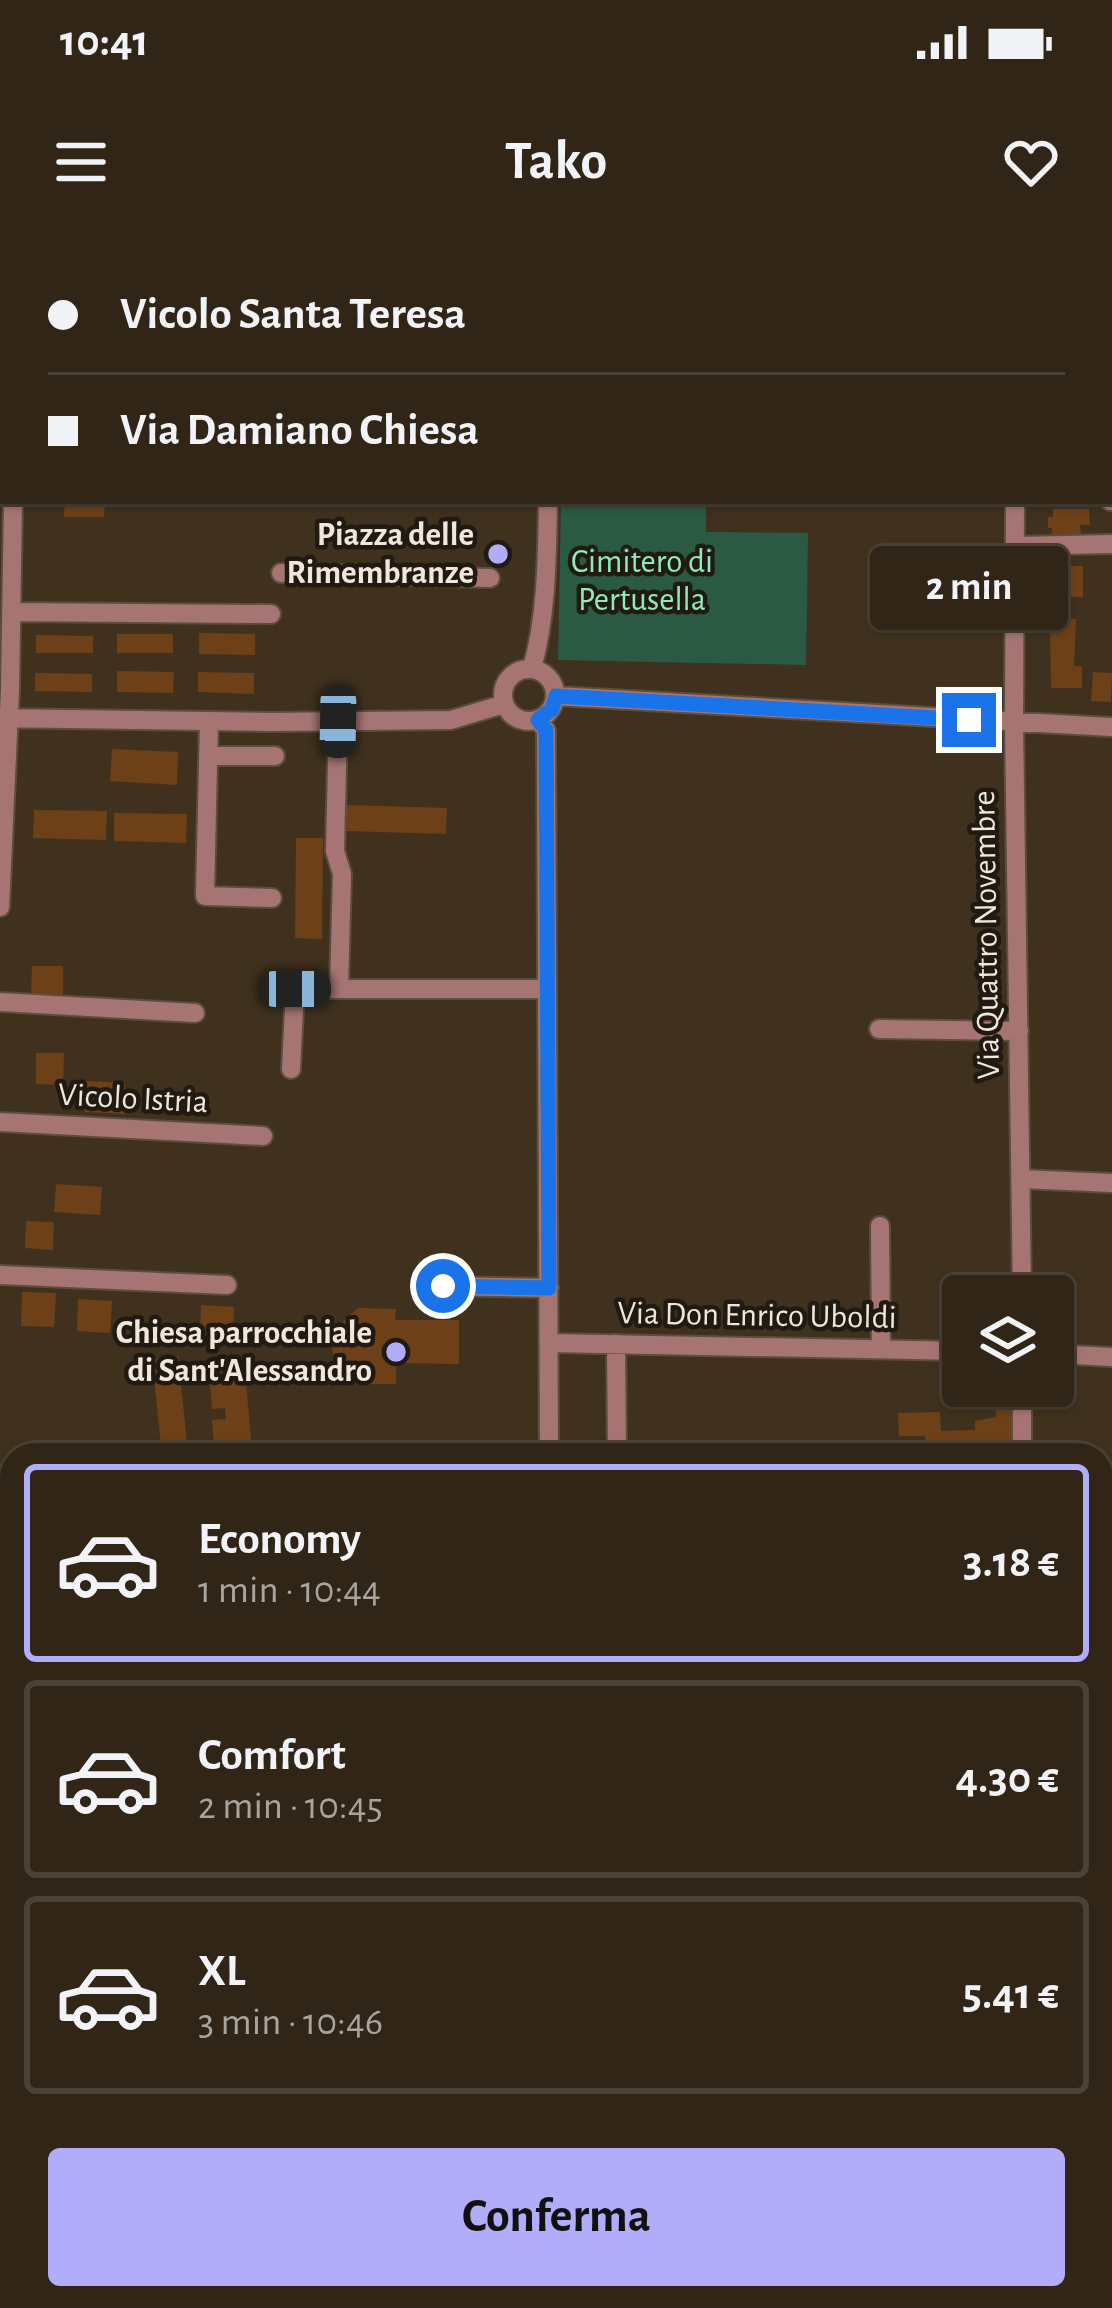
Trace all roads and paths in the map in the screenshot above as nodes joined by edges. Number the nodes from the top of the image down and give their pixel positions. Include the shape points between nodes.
1 (13, 504) edge
2 (548, 504) edge
3 (1015, 504) edge
4 (1112, 544) edge
5 (1015, 546) junction
6 (281, 573) dead end
7 (490, 578) dead end
8 (12, 613) junction
9 (271, 614) dead end
10 (532, 668) junction
11 (556, 696) junction
12 (504, 704) junction
13 (4, 718) edge
14 (538, 720) junction
15 (209, 721) junction
16 (338, 722) junction
17 (1015, 722) junction
18 (1112, 727) edge
19 (274, 755) dead end
20 (208, 756) junction
21 (272, 898) dead end
22 (0, 907) edge
23 (339, 989) junction
24 (545, 989) junction
25 (0, 1002) edge
26 (195, 1013) dead end
27 (879, 1029) dead end
28 (1019, 1031) junction
29 (292, 1069) dead end
30 (0, 1122) edge
31 (263, 1136) dead end
32 (1021, 1179) junction
33 (1112, 1184) edge
34 (880, 1226) dead end
35 (0, 1275) edge
36 (1022, 1275) edge
37 (226, 1286) dead end
38 (443, 1286) dead end
39 (549, 1288) junction
40 (550, 1343) junction
41 (616, 1344) junction
42 (881, 1348) junction
43 (942, 1350) edge
44 (1074, 1355) edge
45 (1112, 1357) edge
46 (1022, 1407) edge
47 (549, 1443) edge
48 (616, 1443) edge
49 (1022, 1443) edge

1 - 8 street
2 - 10 street
3 - 5 street, Via Quattro Novembre
4 - 5 street
5 - 17 street, Via Quattro Novembre
6 - 7 street
8 - 9 street
8 - 13 street
10 - 11 street via 548,675
10 - 12 street via 507,680
11 - 14 street
11 - 17 street
12 - 14 street via 521,720
12 - 16 street via 451,719
13 - 15 street
13 - 22 street
14 - 24 street via 546,730
15 - 16 street
15 - 20 street
16 - 23 street
17 - 18 street
17 - 28 street, Via Quattro Novembre
19 - 20 street
20 - 21 street via 205,896
23 - 24 street
23 - 29 street via 295,989
24 - 39 street
25 - 26 street
27 - 28 street
28 - 32 street, Via Quattro Novembre
30 - 31 street, Vicolo Istria
32 - 33 street
32 - 36 street, Via Quattro Novembre
34 - 42 street
35 - 37 street
38 - 39 street
39 - 40 street
40 - 41 street, Via Don Enrico Uboldi
40 - 47 street
41 - 42 street, Via Don Enrico Uboldi
41 - 48 street
42 - 43 street, Via Don Enrico Uboldi
44 - 45 street
46 - 49 street

